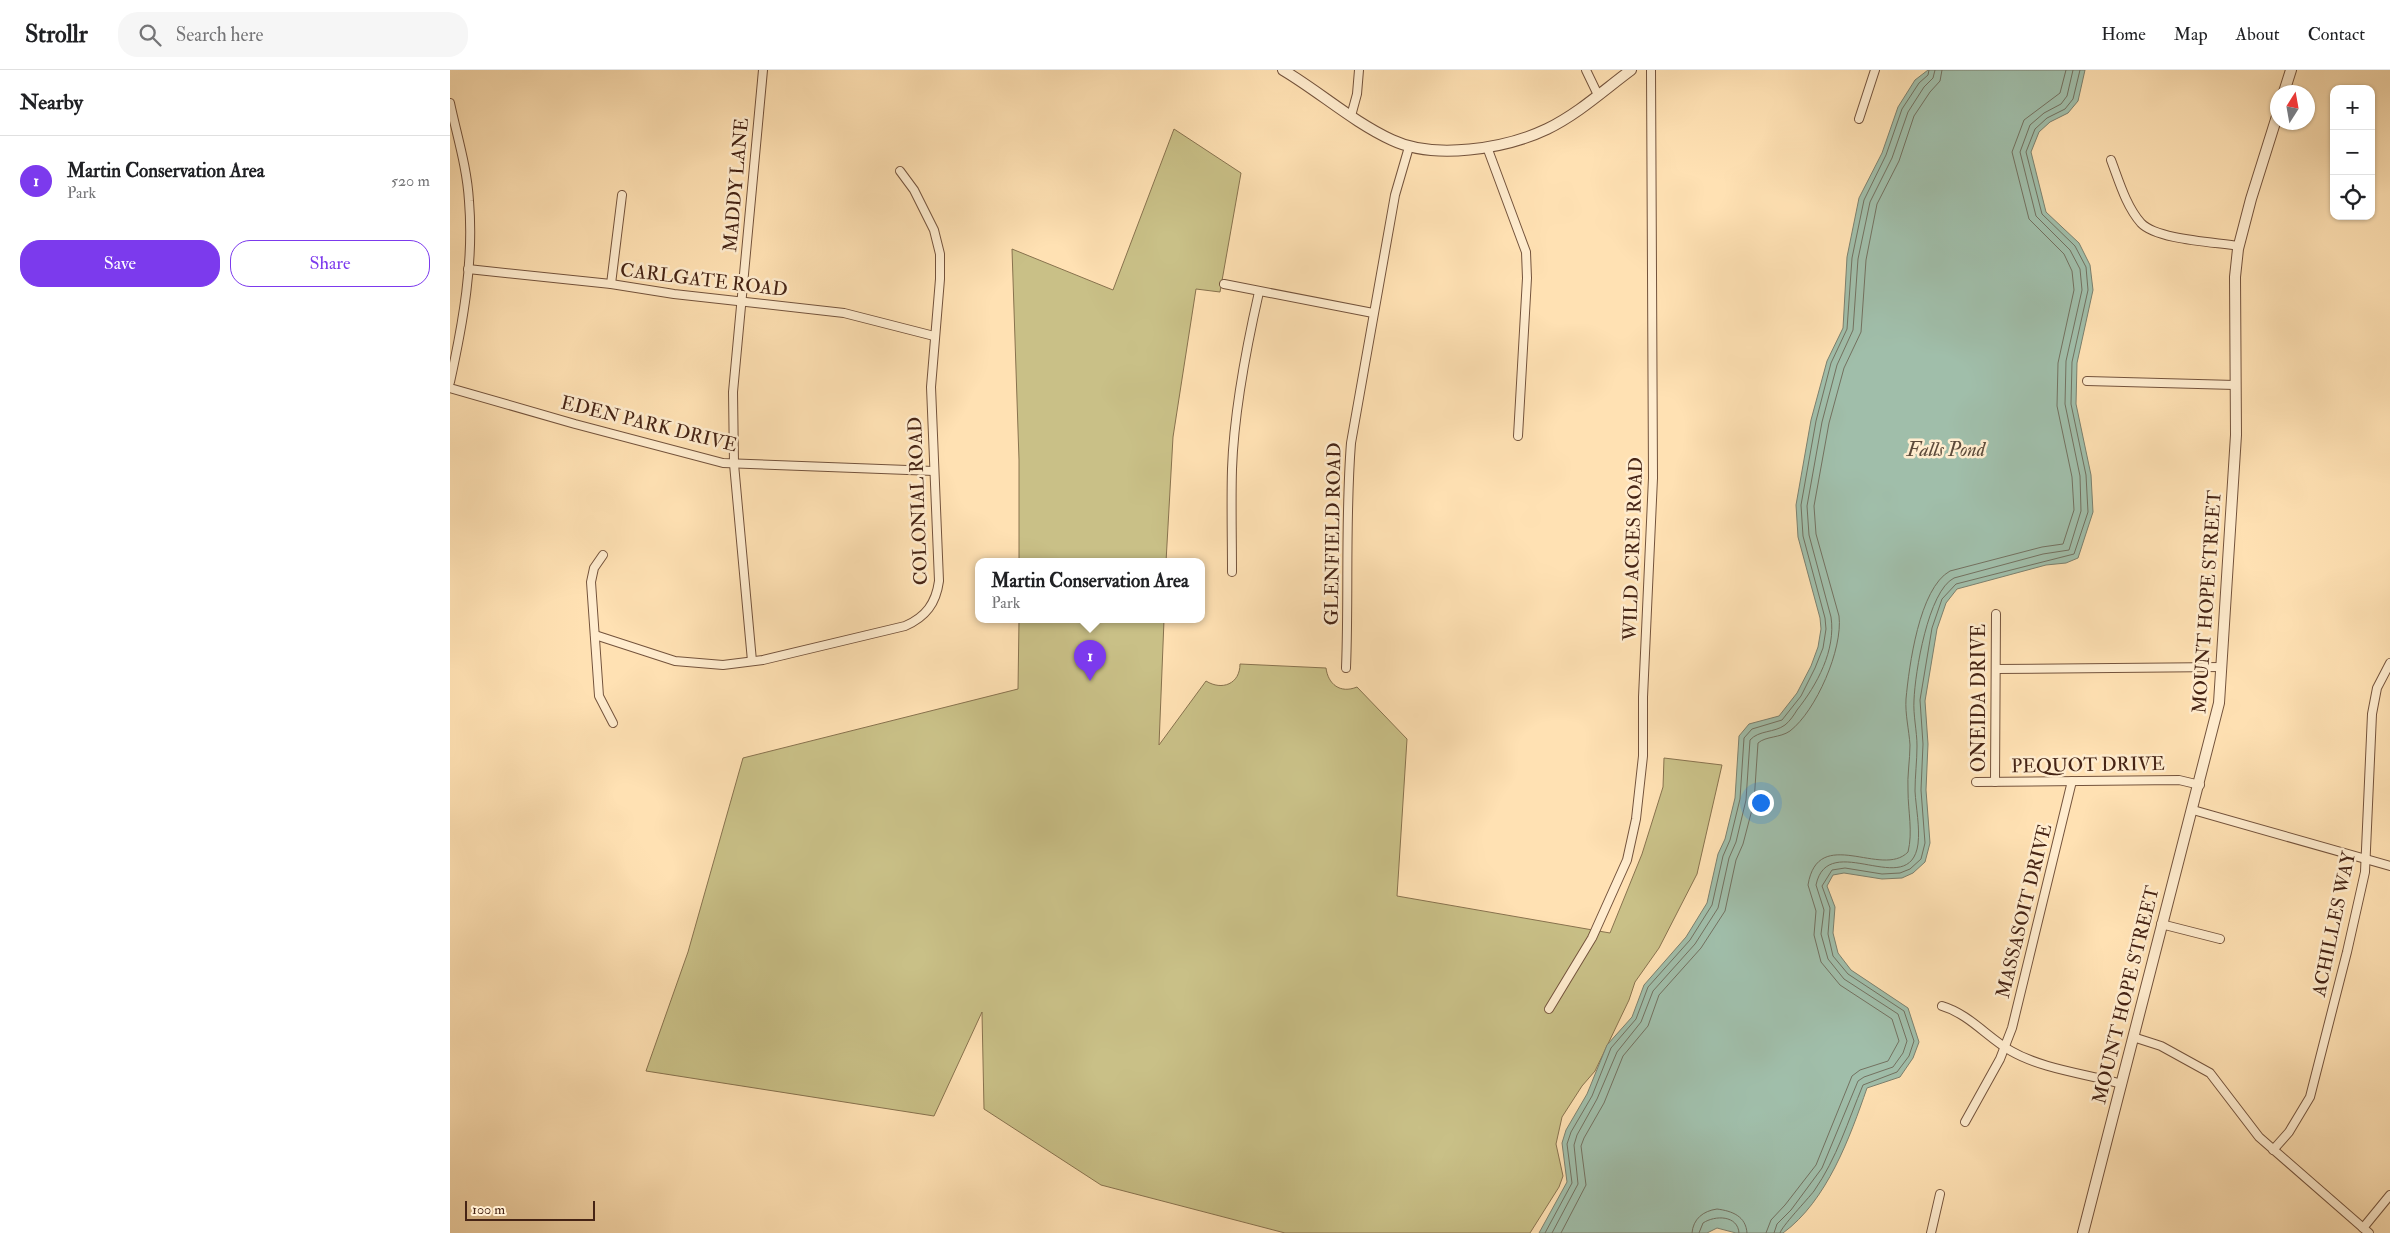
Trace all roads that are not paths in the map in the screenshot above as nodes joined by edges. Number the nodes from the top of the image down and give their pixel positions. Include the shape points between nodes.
1 (763, 70) edge
2 (1283, 70) edge
3 (1359, 70) edge
4 (1586, 70) edge
5 (1631, 70) edge
6 (1651, 70) edge
7 (1875, 70) edge
8 (2291, 70) edge
9 (2286, 85) edge
10 (1598, 95) junction
11 (450, 103) edge
12 (1351, 116) junction
13 (1859, 119) dead end
14 (2272, 130) edge
15 (1409, 147) junction
16 (1487, 147) junction
17 (2111, 160) dead end
18 (900, 172) dead end
19 (622, 195) dead end
20 (2238, 246) junction
21 (468, 269) junction
22 (611, 284) junction
23 (1224, 284) dead end
24 (1259, 292) junction
25 (740, 302) junction
26 (1373, 313) junction
27 (934, 336) junction
28 (450, 382) edge
29 (2087, 382) dead end
30 (2235, 385) junction
31 (450, 388) edge
32 (1518, 436) dead end
33 (734, 464) junction
34 (934, 471) junction
35 (603, 555) dead end
36 (1232, 572) dead end
37 (1996, 614) dead end
38 (594, 636) junction
39 (752, 661) junction
40 (2390, 663) edge
41 (2222, 667) junction
42 (1346, 668) dead end
43 (1996, 669) junction
44 (613, 723) dead end
45 (2072, 781) junction
46 (1976, 782) dead end
47 (1996, 782) junction
48 (2200, 785) junction
49 (2193, 810) junction
50 (2366, 858) junction
51 (2390, 866) edge
52 (2161, 924) junction
53 (2220, 939) dead end
54 (1942, 1006) dead end
55 (1549, 1009) dead end
56 (2133, 1037) junction
57 (2005, 1047) junction
58 (2122, 1084) junction
59 (1965, 1122) dead end
60 (2273, 1150) junction
61 (1940, 1194) dead end
62 (2390, 1195) edge
63 (2366, 1231) edge
64 (1931, 1233) edge
65 (2083, 1233) edge

1 - 25 street, MADDY LANE
2 - 12 street
3 - 12 street
4 - 10 street
5 - 10 street
6 - 55 street, WILD ACRES ROAD via 1653,478 1643,697 1644,756 1627,860 1592,938
7 - 13 street
8 - 9 street
10 - 16 street via 1546,130
11 - 21 street via 468,187
12 - 15 street via 1379,134
14 - 20 street, MOUNT HOPE STREET
15 - 16 street via 1445,150
15 - 26 street, GLENFIELD ROAD via 1395,195
16 - 32 street via 1526,252
17 - 20 street via 2133,212 2143,224 2156,232
18 - 27 street, COLONIAL ROAD via 914,190 934,230 940,254
19 - 22 street
20 - 30 street, MOUNT HOPE STREET
21 - 22 street, CARLGATE ROAD
21 - 28 street via 463,319
22 - 25 street, CARLGATE ROAD
23 - 24 street
24 - 26 street
24 - 36 street via 1235,430
25 - 27 street, CARLGATE ROAD via 844,313
25 - 33 street, MADDY LANE via 733,392
26 - 42 street, GLENFIELD ROAD via 1350,442
27 - 34 street, COLONIAL ROAD via 931,387
29 - 30 street
30 - 41 street, MOUNT HOPE STREET via 2236,435
31 - 33 street, EDEN PARK DRIVE via 613,435
33 - 34 street, EDEN PARK DRIVE
33 - 39 street, MADDY LANE
34 - 39 street, COLONIAL ROAD via 939,581 933,604 922,617 905,626
35 - 38 street via 591,582
37 - 43 street, ONEIDA DRIVE
38 - 39 street, COLONIAL ROAD via 684,663 723,665
38 - 44 street via 599,696
40 - 50 street, ACHILLES WAY via 2377,688 2372,714
41 - 43 street
41 - 48 street, MOUNT HOPE STREET via 2219,703
43 - 47 street, ONEIDA DRIVE
45 - 47 street, PEQUOT DRIVE
45 - 48 street, PEQUOT DRIVE via 2180,780
45 - 57 street, MASSASOIT DRIVE
46 - 47 street, PEQUOT DRIVE
48 - 49 street, MOUNT HOPE STREET
49 - 50 street
49 - 52 street, MOUNT HOPE STREET
50 - 51 street
50 - 60 street, ACHILLES WAY via 2360,895 2310,1097 2289,1132
52 - 53 street
52 - 56 street, MOUNT HOPE STREET
54 - 57 street via 1965,1016
56 - 58 street, MOUNT HOPE STREET
56 - 60 street via 2161,1046 2210,1073
57 - 58 street via 2040,1063
57 - 59 street, MASSASOIT DRIVE
58 - 65 street, MOUNT HOPE STREET
60 - 63 street
61 - 64 street
62 - 63 street

